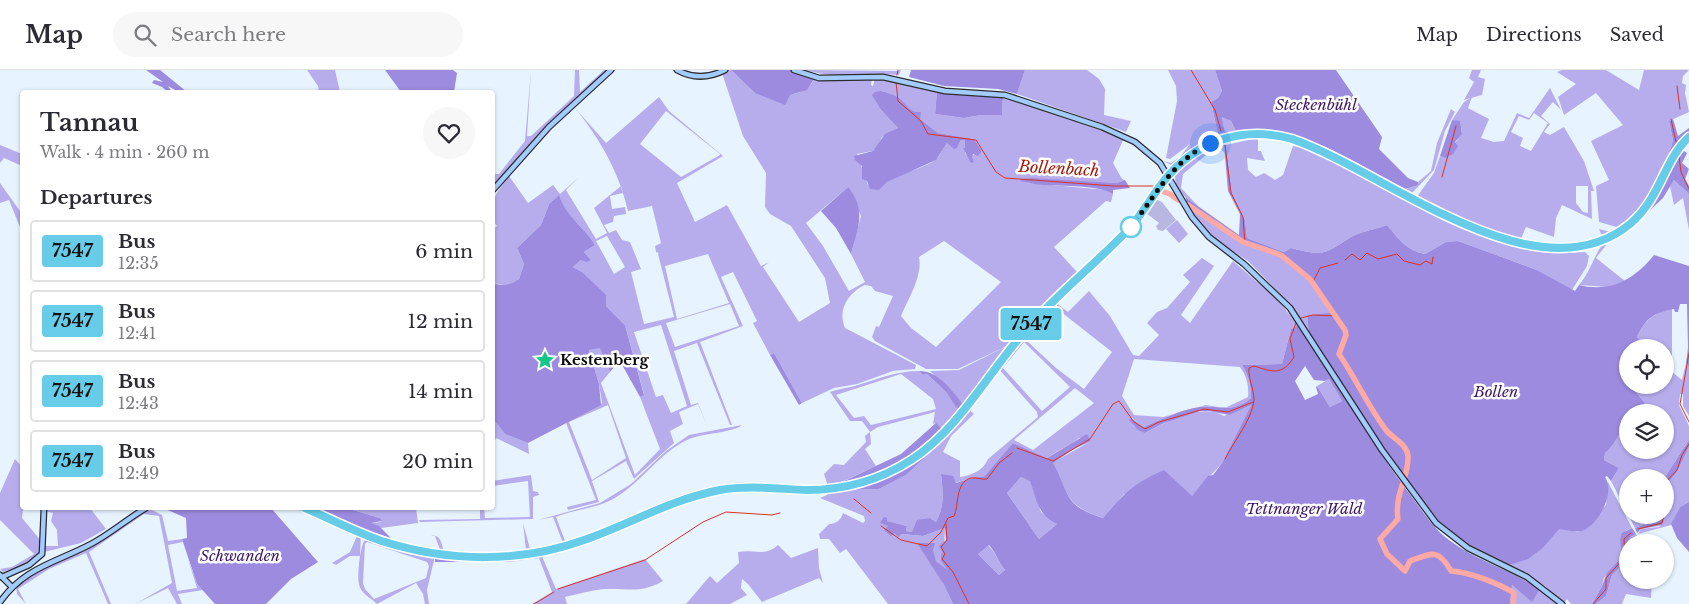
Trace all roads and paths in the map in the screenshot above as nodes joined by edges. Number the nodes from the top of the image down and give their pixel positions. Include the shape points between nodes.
1 (611, 70) edge
2 (677, 70) edge
3 (725, 70) edge
4 (794, 70) edge
5 (1689, 137) edge
6 (1160, 164) junction
7 (1176, 167) junction
8 (1169, 175) junction
9 (1162, 184) junction
10 (1175, 187) junction
11 (495, 188) edge
12 (44, 510) edge
13 (143, 510) edge
14 (310, 510) edge
15 (1, 576) edge
16 (12, 588) junction
17 (0, 602) edge
18 (1562, 604) edge

1 - 11 main road via 549,127
2 - 3 main road via 698,76
4 - 6 main road via 819,78 883,77 945,91 997,93 1014,97 1123,135
5 - 7 main road via 1672,159 1655,195 1637,218 1603,240 1570,249 1525,245 1481,229 1312,147 1281,136 1260,134 1225,138 1198,150
6 - 7 main road
6 - 8 main road
7 - 8 main road
8 - 9 main road
8 - 10 main road
9 - 10 main road
9 - 14 main road via 1128,231 1056,297 1017,340 940,436 908,462 883,475 817,490 749,487 719,490 677,502 572,544 500,557 448,555 406,548
10 - 18 main road via 1209,237 1244,264 1290,308 1400,476 1436,523 1460,543 1527,577
12 - 15 main road via 42,554 29,565
13 - 16 main road via 94,542 35,569
15 - 16 main road
16 - 17 main road

